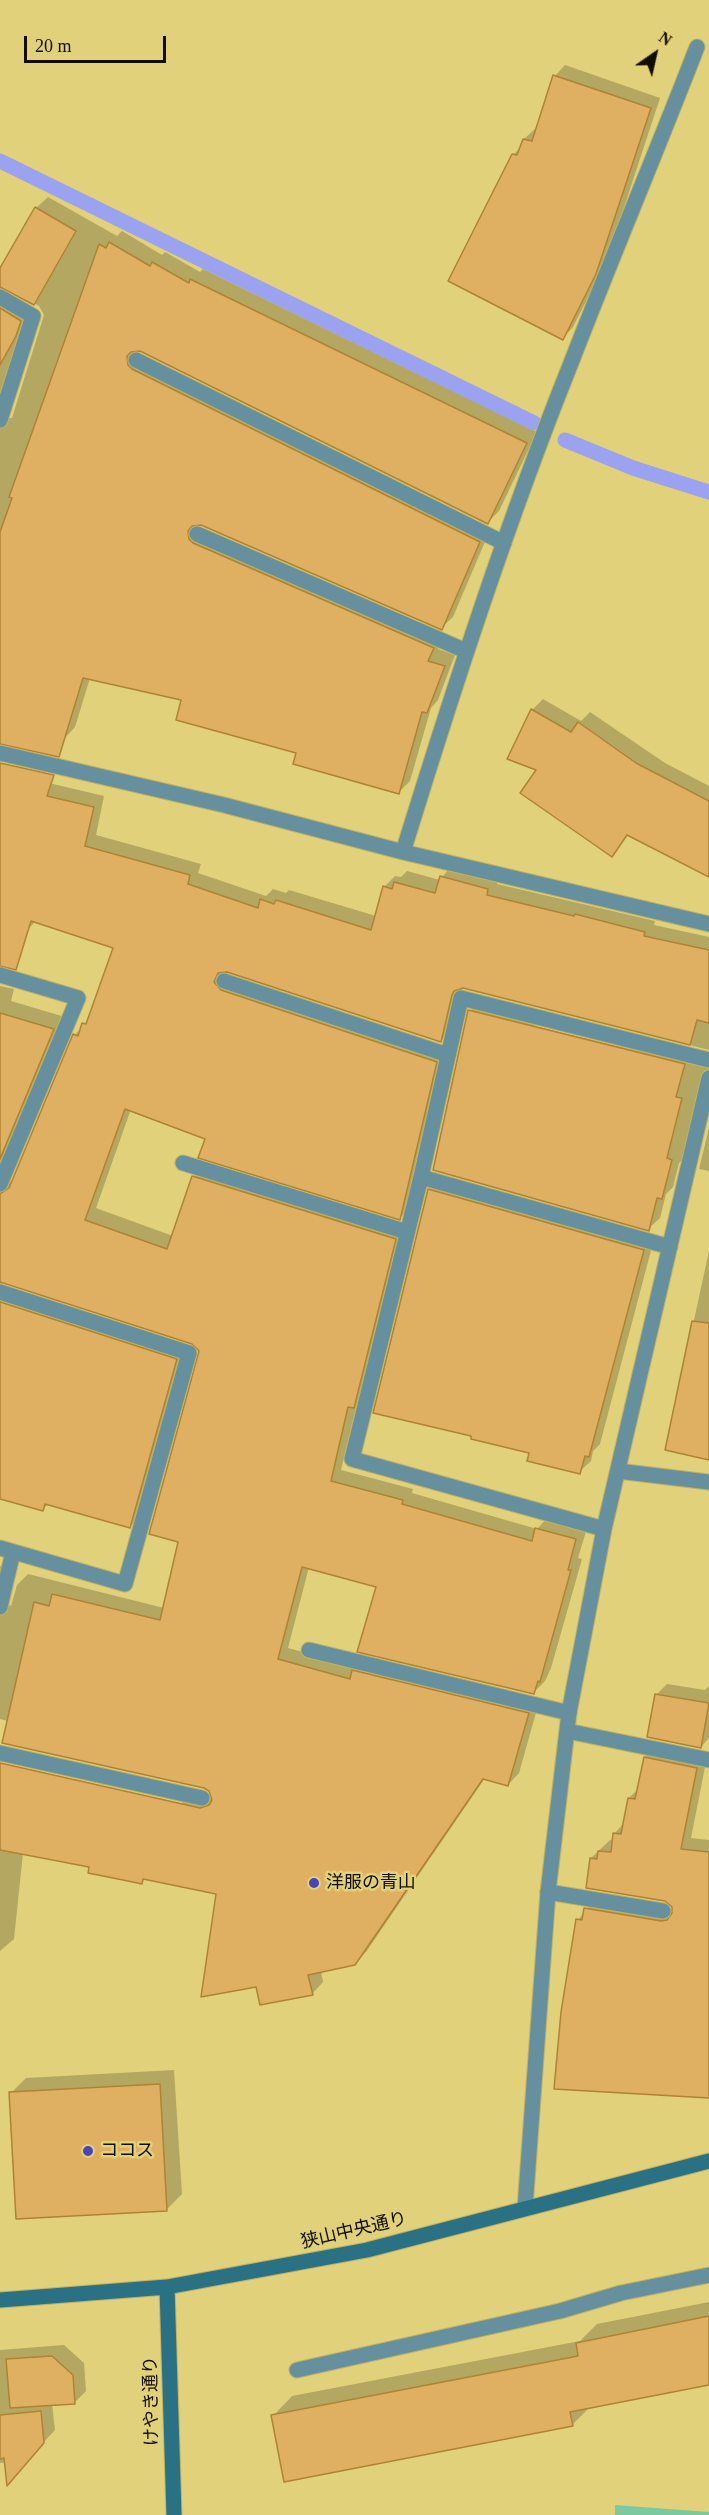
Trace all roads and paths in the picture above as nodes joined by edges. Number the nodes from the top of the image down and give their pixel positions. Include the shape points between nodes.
1 (698, 47) dead end
2 (0, 297) edge
3 (136, 360) dead end
4 (0, 420) edge
5 (197, 534) dead end
6 (504, 543) junction
7 (466, 651) junction
8 (0, 753) edge
9 (403, 852) junction
10 (709, 924) edge
11 (0, 975) edge
12 (224, 981) dead end
13 (448, 1055) junction
14 (709, 1060) edge
15 (709, 1078) edge
16 (183, 1163) dead end
17 (422, 1177) junction
18 (0, 1184) edge
19 (407, 1232) junction
20 (670, 1247) junction
21 (0, 1292) edge
22 (618, 1471) junction
23 (709, 1482) edge
24 (604, 1529) junction
25 (7, 1550) edge
26 (0, 1607) edge
27 (309, 1650) dead end
28 (569, 1713) junction
29 (567, 1731) junction
30 (0, 1753) edge
31 (709, 1760) edge
32 (201, 1798) dead end
33 (548, 1892) junction
34 (663, 1911) dead end
35 (709, 2160) edge
36 (525, 2208) junction
37 (709, 2276) edge
38 (167, 2287) junction
39 (0, 2300) edge
40 (297, 2370) dead end
41 (174, 2515) edge

1 - 6 street via 570,364
2 - 4 street via 33,316
3 - 6 street
5 - 7 street
6 - 7 street
7 - 9 street
8 - 9 street
9 - 10 street
11 - 18 street via 78,998
12 - 13 street
13 - 14 street via 461,998
13 - 17 street
15 - 20 street
16 - 19 street
17 - 19 street
17 - 20 street
19 - 24 street via 352,1459
20 - 22 street
21 - 25 street via 189,1353 125,1584
22 - 23 street
22 - 24 street
24 - 28 street
25 - 26 street
27 - 28 street
28 - 29 street
29 - 31 street
29 - 33 street
30 - 32 street
33 - 34 street
33 - 36 street
35 - 36 street, 狭山中央通り
36 - 38 street, 狭山中央通り via 367,2250
37 - 40 street via 621,2293 560,2311
38 - 39 street, 狭山中央通り
38 - 41 street, けやき通り

